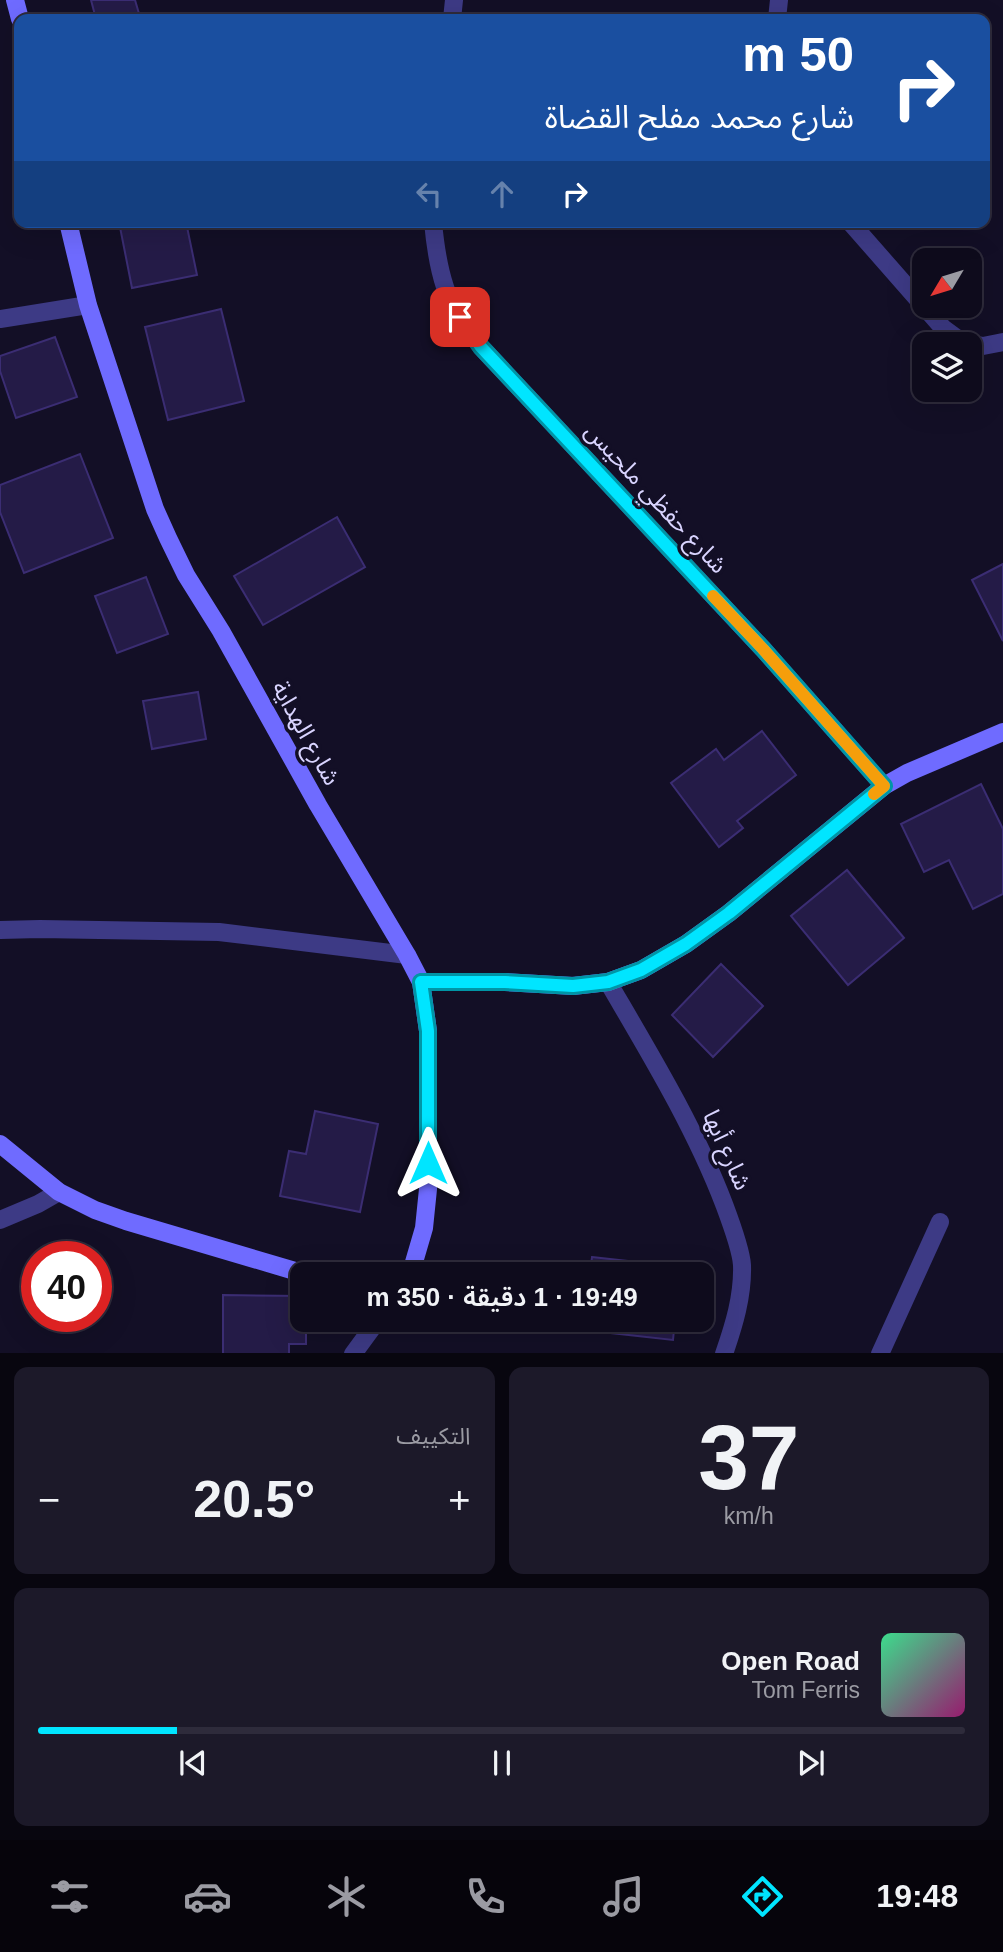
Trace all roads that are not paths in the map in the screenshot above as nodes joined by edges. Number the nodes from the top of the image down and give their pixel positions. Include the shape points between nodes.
1 (69, 228) edge
2 (434, 228) edge
3 (855, 228) edge
4 (88, 305) junction
5 (0, 319) edge
6 (1003, 342) edge
7 (1003, 732) edge
8 (884, 786) junction
9 (0, 930) edge
10 (407, 955) junction
11 (421, 982) junction
12 (608, 982) junction
13 (0, 1144) edge
14 (59, 1192) junction
15 (0, 1220) edge
16 (940, 1222) dead end
17 (414, 1262) edge
18 (290, 1270) edge
19 (370, 1332) edge
20 (353, 1353) edge
21 (724, 1353) edge
22 (880, 1353) edge

1 - 4 street, شارع الهداية
2 - 8 street, شارع حفظي ملحيس via 446,289 481,347 763,649
3 - 6 street via 943,328 962,342 983,346
4 - 5 street
4 - 10 street, شارع الهداية via 167,538
7 - 8 street
8 - 12 street via 686,944 641,970
9 - 10 street via 219,932
10 - 11 street, شارع الهداية
11 - 12 street via 573,986
11 - 17 street, شارع الهداية via 428,1031 428,1189
12 - 21 street, شارع أبها via 682,1111 730,1220 742,1264 737,1316
13 - 14 street
14 - 15 street
14 - 18 street via 126,1221
16 - 22 street
19 - 20 street

